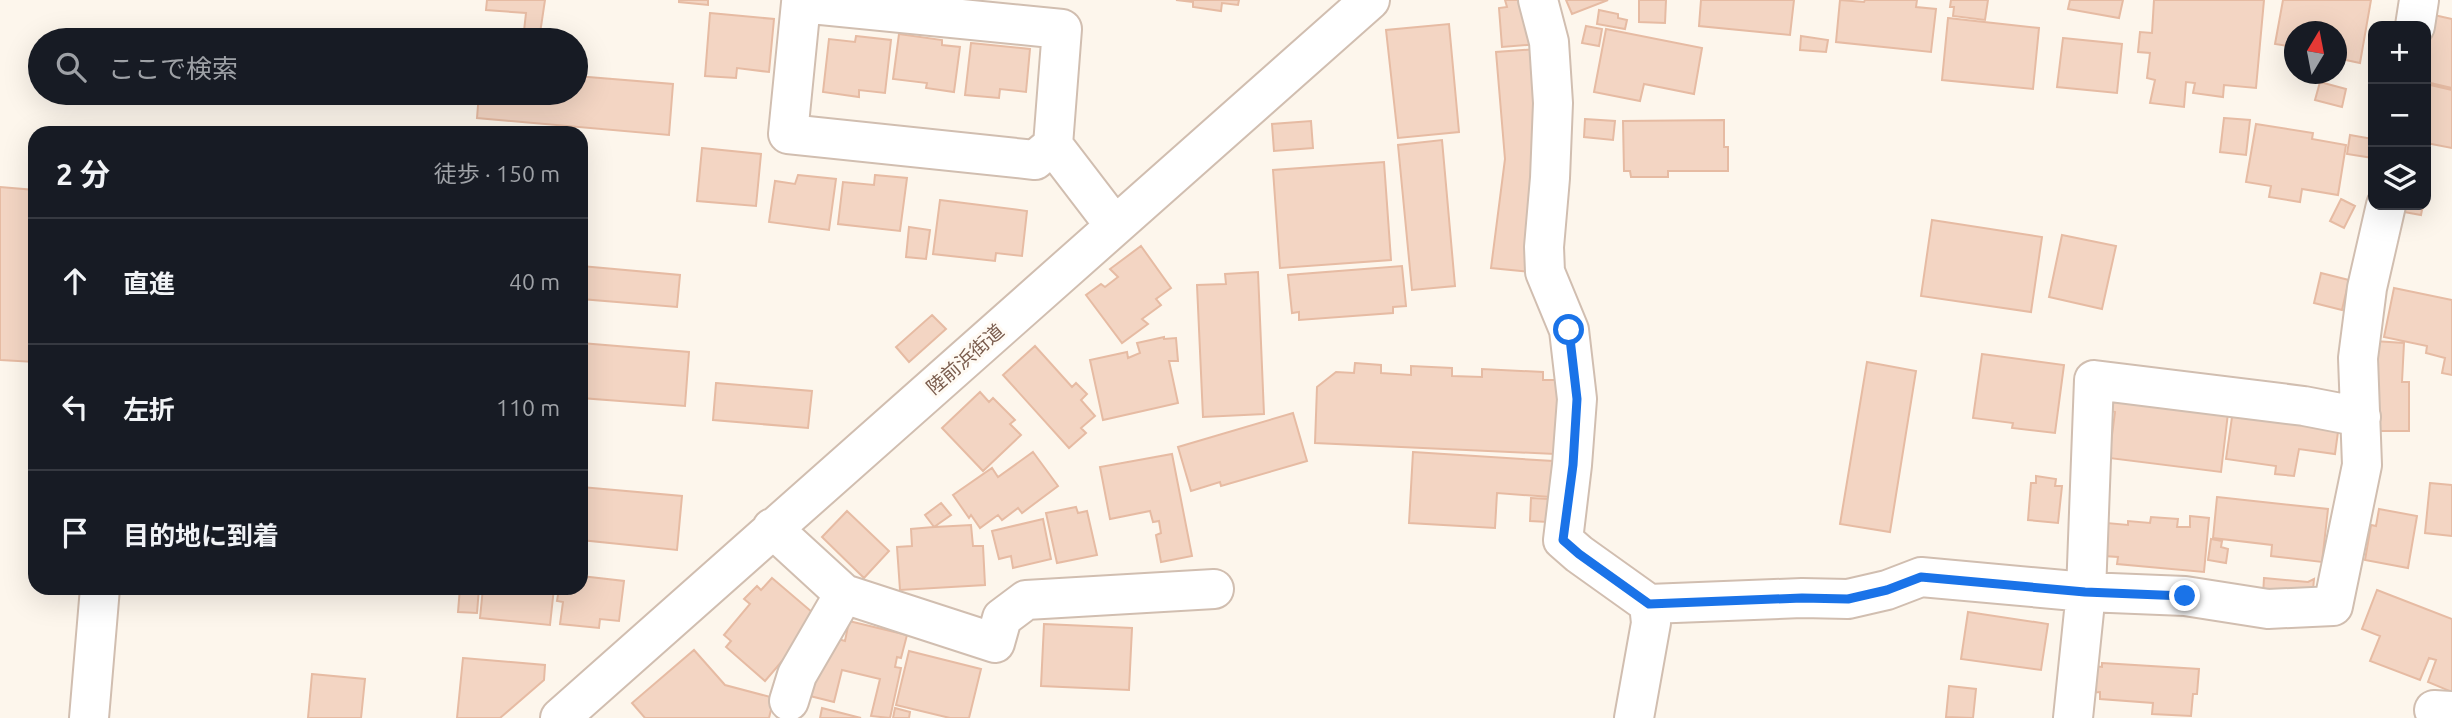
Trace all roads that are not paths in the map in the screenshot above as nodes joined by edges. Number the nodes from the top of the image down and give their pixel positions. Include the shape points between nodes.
1 (1370, 0) edge
2 (1538, 0) edge
3 (2419, 0) edge
4 (1020, 12) edge
5 (2416, 21) edge
6 (1053, 145) junction
7 (2385, 210) edge
8 (1115, 226) junction
9 (2361, 417) junction
10 (772, 528) junction
11 (1213, 589) dead end
12 (2085, 592) junction
13 (844, 594) junction
14 (99, 595) edge
15 (1649, 604) junction
16 (789, 701) dead end
17 (89, 718) edge
18 (560, 718) edge
19 (1634, 718) edge
20 (2073, 718) edge

1 - 8 street, 陸前浜街道
2 - 15 street via 1549,42 1553,103 1545,272 1569,330 1577,399 1563,540
3 - 5 street
4 - 6 street via 1062,29
4 - 6 street via 802,3 788,134 1034,160
6 - 8 street
7 - 9 street via 2367,288 2358,358
8 - 10 street, 陸前浜街道
9 - 12 street via 2362,464 2333,606 2268,609 2185,596
9 - 12 street via 2094,380
10 - 13 street
10 - 18 street, 陸前浜街道
11 - 13 street via 1026,600 1002,618 995,643
12 - 15 street via 1921,577 1848,599
12 - 20 street
13 - 16 street via 797,675
14 - 17 street
15 - 19 street via 1651,623

